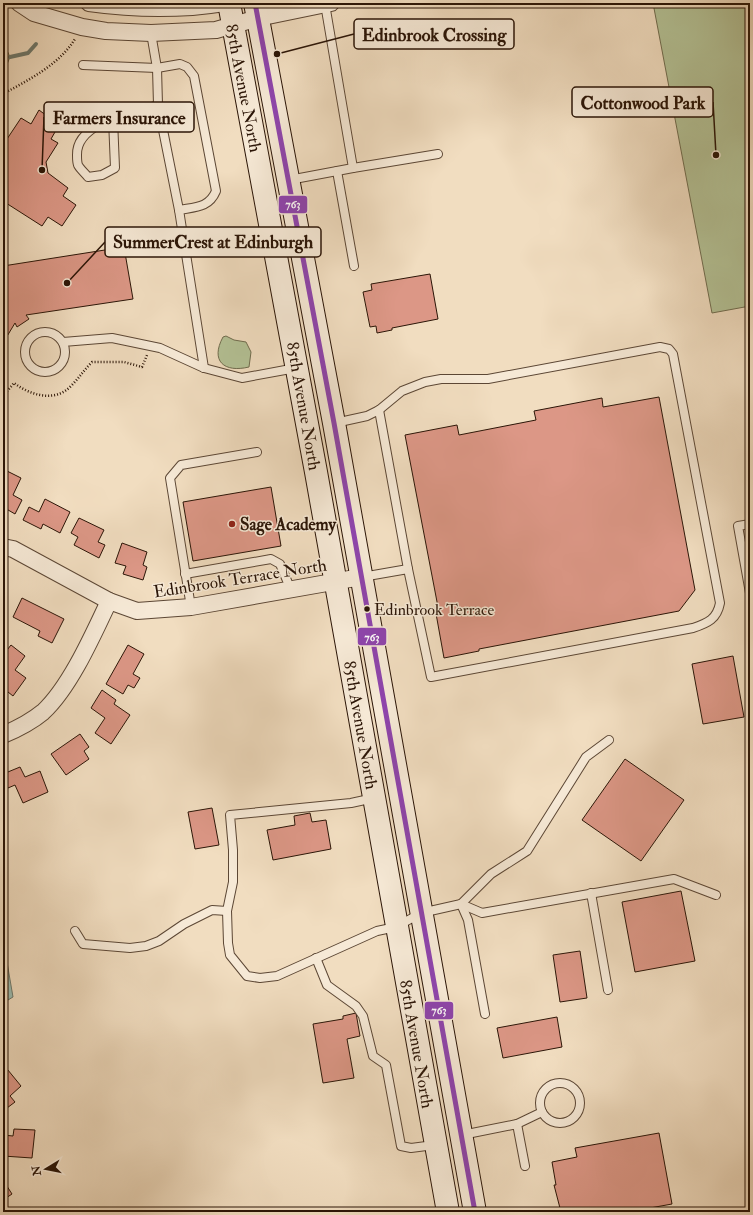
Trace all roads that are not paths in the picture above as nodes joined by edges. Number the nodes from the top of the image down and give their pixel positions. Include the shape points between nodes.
1 (19, 3) edge
2 (89, 3) edge
3 (224, 3) edge
4 (229, 3) edge
5 (328, 4) edge
6 (151, 7) junction
7 (256, 10) edge
8 (233, 27) junction
9 (151, 33) junction
10 (83, 65) dead end
11 (157, 68) junction
12 (158, 105) junction
13 (113, 119) junction
14 (438, 154) dead end
15 (353, 168) junction
16 (337, 171) junction
17 (288, 180) junction
18 (179, 210) junction
19 (354, 266) dead end
20 (63, 342) junction
21 (204, 368) junction
22 (297, 368) junction
23 (379, 410) junction
24 (334, 423) junction
25 (257, 452) dead end
26 (750, 524) edge
27 (3, 547) edge
28 (408, 569) junction
29 (185, 574) junction
30 (361, 577) junction
31 (336, 582) junction
32 (290, 590) junction
33 (750, 593) edge
34 (109, 601) junction
35 (191, 607) junction
36 (3, 735) edge
37 (609, 740) dead end
38 (374, 798) junction
39 (591, 893) junction
40 (716, 896) dead end
41 (461, 904) junction
42 (227, 911) junction
43 (421, 913) junction
44 (396, 927) junction
45 (75, 931) dead end
46 (316, 958) junction
47 (608, 990) dead end
48 (485, 1014) dead end
49 (542, 1112) junction
50 (517, 1124) junction
51 (461, 1135) junction
52 (435, 1145) junction
53 (525, 1166) dead end
54 (448, 1212) edge
55 (474, 1212) edge

1 - 9 street via 34,13 82,27
2 - 6 street
3 - 6 street
4 - 7 street
4 - 8 main road, 85th Avenue North
5 - 7 street
5 - 15 lane
6 - 9 street
7 - 8 street
7 - 17 main road, 85th Avenue North
8 - 9 street
8 - 22 main road, 85th Avenue North
9 - 11 lane
10 - 11 lane
11 - 12 lane
11 - 18 lane via 180,64 187,67 194,76 216,191 212,200 203,206
12 - 13 lane
12 - 18 lane
13 - 13 lane via 97,125 84,135 77,147 78,164 88,177 102,175 115,168
14 - 15 lane
15 - 16 lane
16 - 17 lane
16 - 19 lane
17 - 24 main road, 85th Avenue North
18 - 21 lane
20 - 20 lane via 54,333 47,331 34,335 26,345 26,359 40,372 53,370 59,367 65,355
20 - 21 lane via 112,338 160,348
21 - 22 lane via 242,378
22 - 31 main road, 85th Avenue North
23 - 24 lane via 367,416
23 - 28 lane
23 - 28 lane via 402,391 425,382 441,379 488,379 660,348 669,349 673,354 720,603 718,613 711,620 692,628 431,676
24 - 30 main road, 85th Avenue North
25 - 29 lane via 181,465 170,478
26 - 33 lane via 738,526
27 - 34 street via 13,549
28 - 30 lane
29 - 32 lane via 271,559 280,564
29 - 35 lane
30 - 31 street, Edinbrook Terrace North
30 - 43 main road, 85th Avenue North
31 - 32 street, Edinbrook Terrace North
31 - 38 main road, 85th Avenue North
32 - 35 street, Edinbrook Terrace North
34 - 35 street, Edinbrook Terrace North via 138,611
34 - 36 street via 57,696 43,712
37 - 41 lane via 586,757 527,851 491,874
38 - 42 lane via 351,803 230,815 233,882
38 - 44 main road, 85th Avenue North
39 - 40 lane via 674,879
39 - 41 lane via 482,913
39 - 47 lane
41 - 43 lane
41 - 48 lane via 468,920
42 - 45 lane via 212,910 146,946 130,948 83,944
42 - 46 lane via 230,955 247,976 277,976
43 - 44 lane
43 - 51 main road, 85th Avenue North
44 - 46 lane via 377,931
44 - 52 main road, 85th Avenue North
46 - 52 lane via 327,985 356,1006 363,1016 373,1056 386,1065 401,1146 411,1148
49 - 49 lane via 551,1121 569,1121 578,1113 578,1094 568,1085 554,1084 548,1087 540,1099
49 - 50 lane
50 - 51 lane
50 - 53 lane
51 - 55 main road, 85th Avenue North
52 - 54 main road, 85th Avenue North

